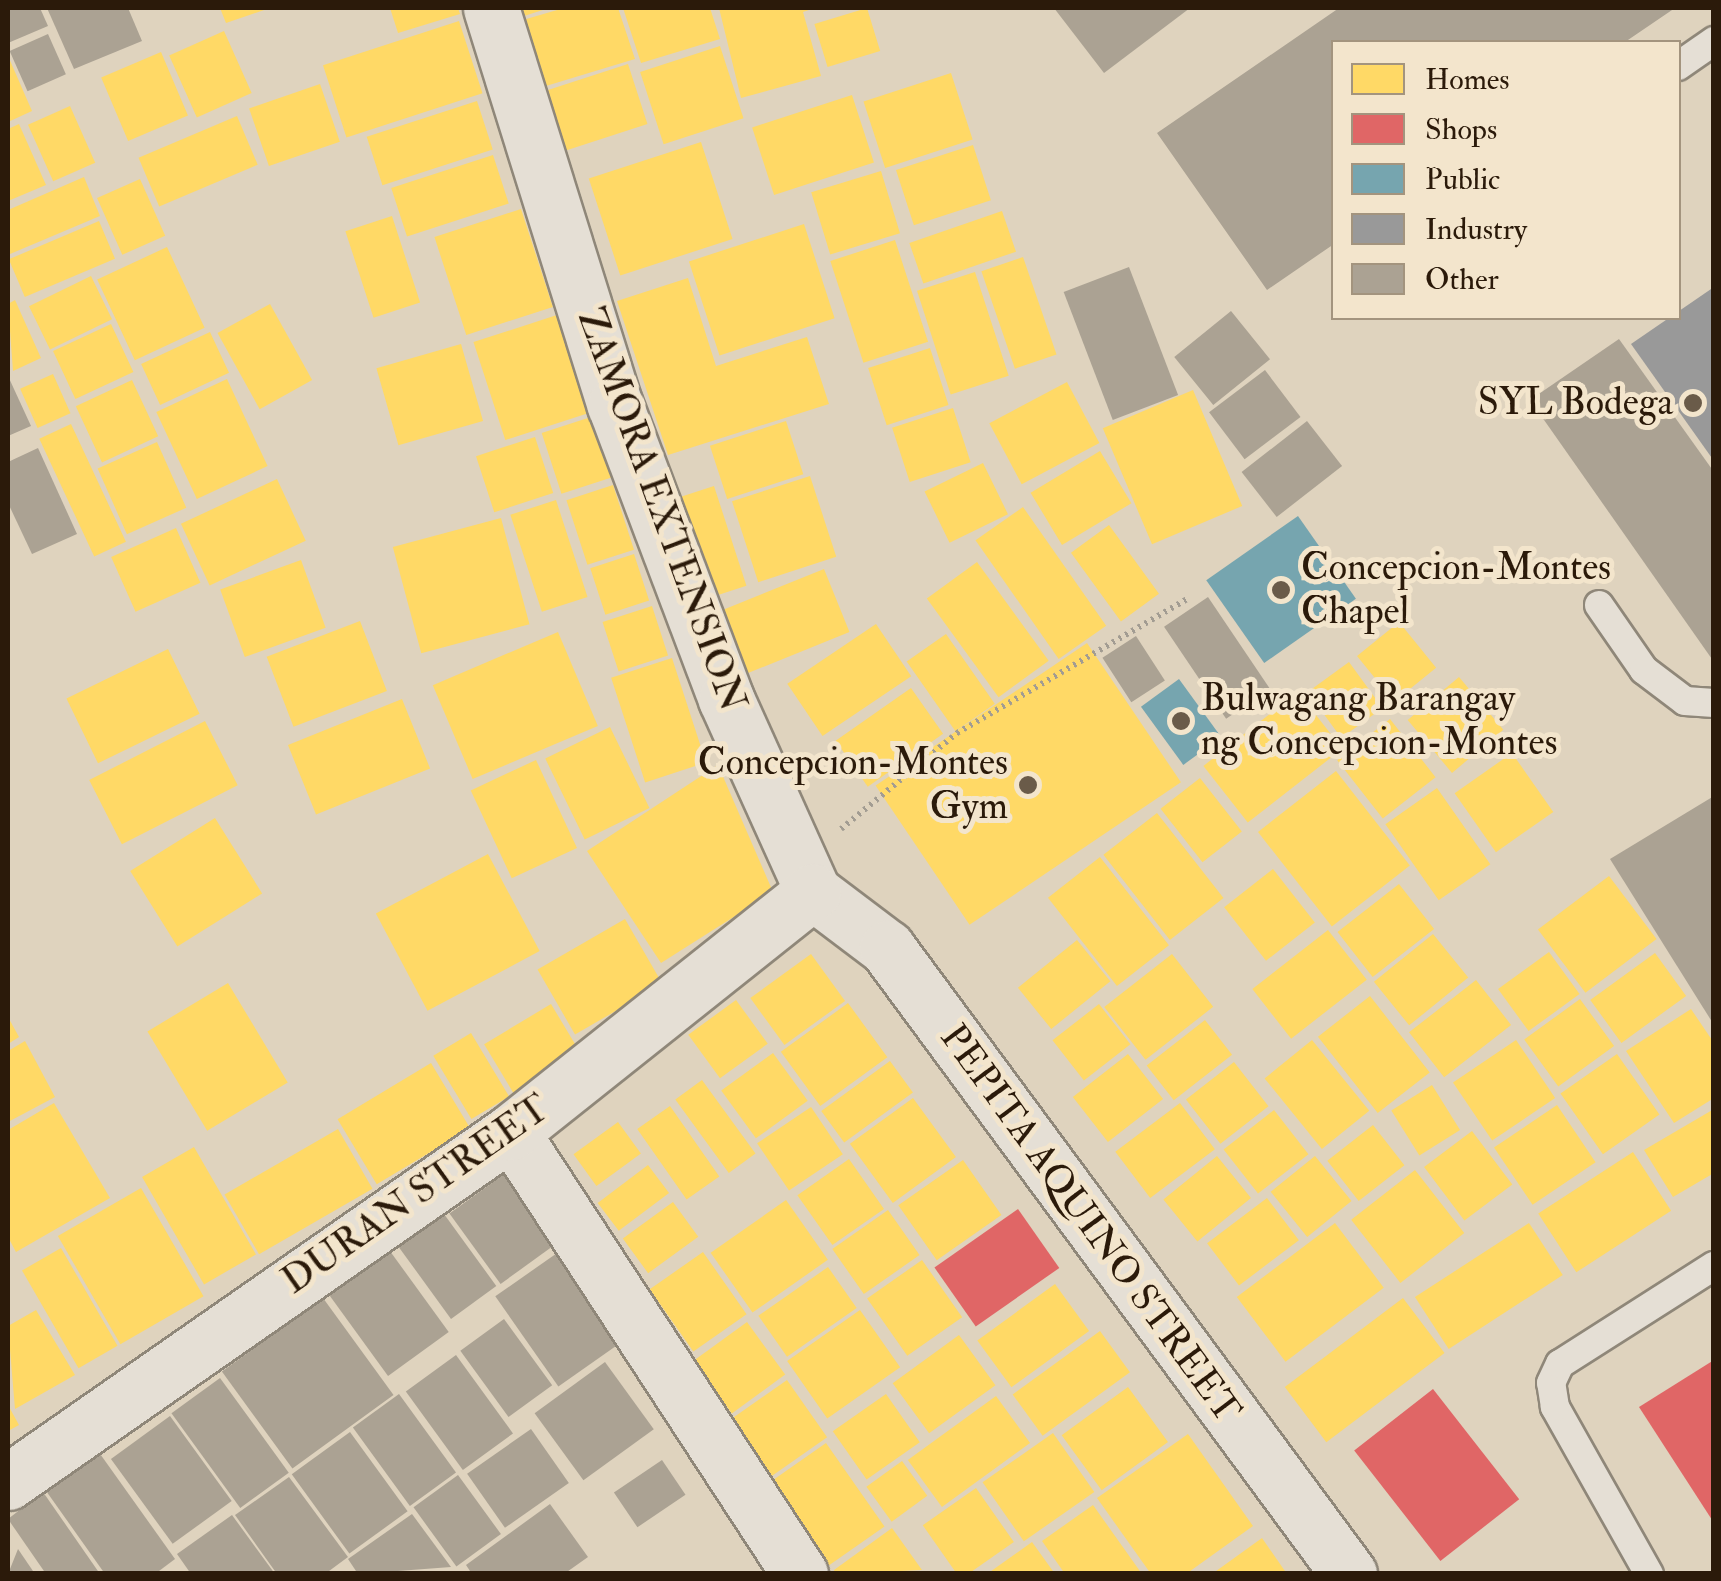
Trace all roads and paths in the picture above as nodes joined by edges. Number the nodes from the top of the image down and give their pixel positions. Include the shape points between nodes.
1 (492, 8) edge
2 (1714, 41) edge
3 (1681, 64) edge
4 (1190, 598) dead end
5 (1599, 605) dead end
6 (1714, 703) edge
7 (807, 877) junction
8 (511, 1132) junction
9 (1714, 1266) edge
10 (8, 1482) edge
11 (800, 1574) edge
12 (1349, 1574) edge
13 (1649, 1574) edge

1 - 7 street, ZAMORA EXTENSION via 614,405 726,699
2 - 3 lane
4 - 7 path via 957,733
5 - 6 lane via 1644,670 1685,701
7 - 8 street, DURAN STREET
7 - 12 street, PEPITA AQUINO STREET via 887,948
8 - 10 street, DURAN STREET
8 - 11 street
9 - 13 lane via 1560,1364 1551,1383 1554,1407

